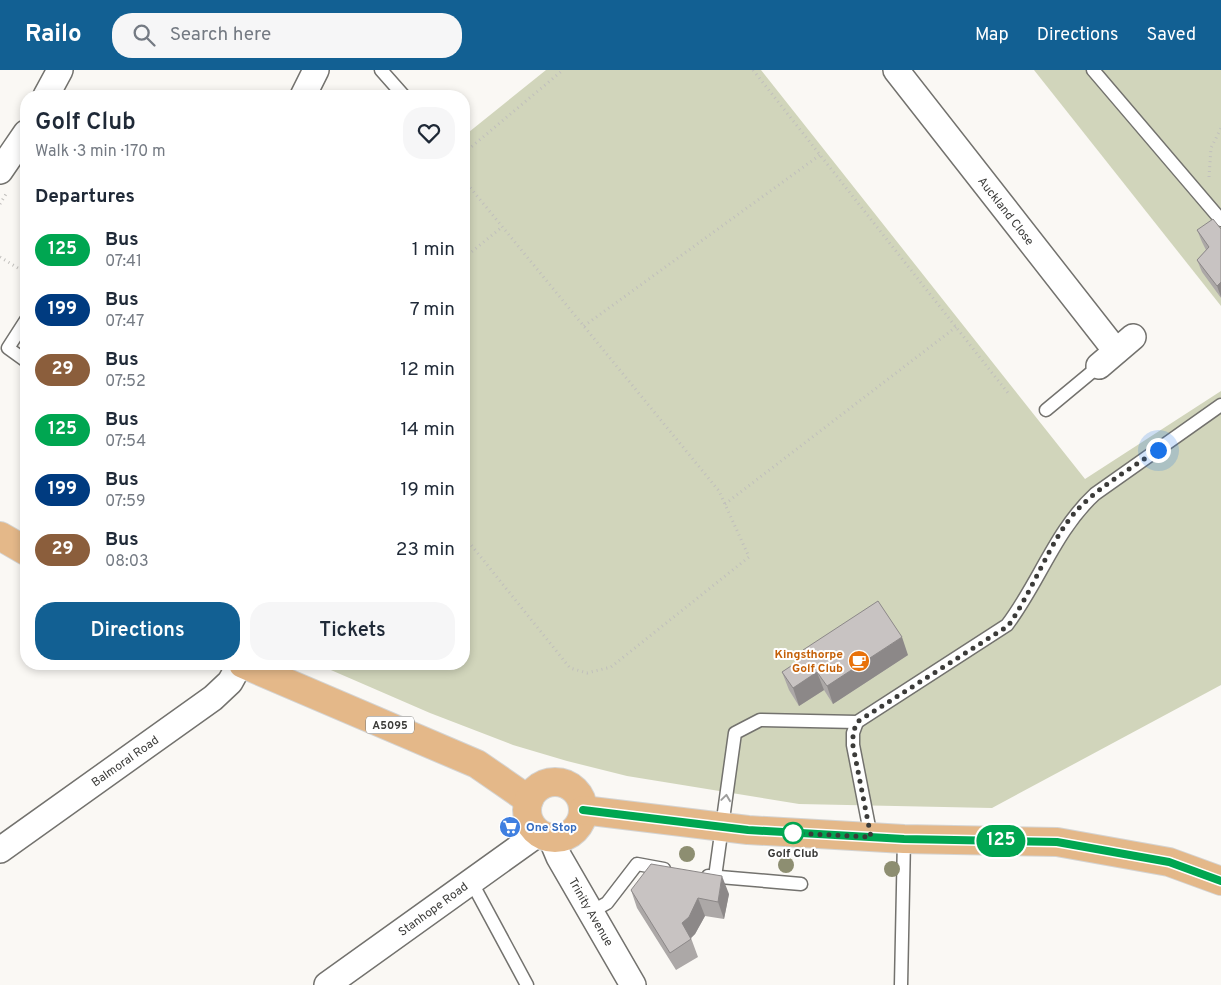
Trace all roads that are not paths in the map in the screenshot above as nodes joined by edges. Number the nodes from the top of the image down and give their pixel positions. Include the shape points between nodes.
1 (60, 70) edge
2 (316, 70) edge
3 (381, 70) edge
4 (896, 70) edge
5 (1093, 70) edge
6 (49, 90) edge
7 (306, 90) edge
8 (399, 90) edge
9 (20, 142) edge
10 (0, 171) edge
11 (1221, 220) edge
12 (20, 329) edge
13 (1116, 352) joint
14 (20, 357) edge
15 (1221, 405) edge
16 (1046, 410) dead end
17 (0, 536) edge
18 (20, 548) edge
19 (238, 670) edge
20 (256, 670) edge
21 (857, 722) junction
22 (529, 800) junction
23 (583, 810) junction
24 (722, 828) junction
25 (545, 836) junction
26 (871, 837) junction
27 (904, 839) junction
28 (0, 850) edge
29 (676, 870) edge
30 (695, 874) edge
31 (715, 877) junction
32 (1221, 881) edge
33 (471, 882) junction
34 (801, 884) dead end
35 (591, 912) junction
36 (327, 985) edge
37 (527, 985) edge
38 (633, 985) edge
39 (901, 985) edge

1 - 6 street
2 - 7 street
3 - 8 lane
4 - 13 street, Auckland Close
5 - 11 lane
9 - 10 street
12 - 14 lane via 8,348
13 - 16 lane
15 - 21 lane via 1095,494 1077,511 1008,626
17 - 18 main road
19 - 28 street, Balmoral Road via 213,698
20 - 22 main road, A5095 via 477,764
24 -> 21 lane via 735,733 760,720
21 - 26 lane via 853,746
22 - 23 main road via 539,788 558,783 572,788 580,797
22 - 25 main road via 528,817 532,826
23 - 24 main road
23 - 25 main road via 582,820 574,831 561,838
24 - 26 main road
24 - 31 lane
25 - 33 street, Stanhope Road
25 - 35 street, Trinity Avenue
26 - 27 main road
27 - 32 main road via 1057,842 1169,862
27 - 39 lane
29 - 35 lane via 637,864 607,903
30 - 31 lane
31 - 34 lane
33 - 36 street, Stanhope Road
33 - 37 lane
35 - 38 street, Trinity Avenue

